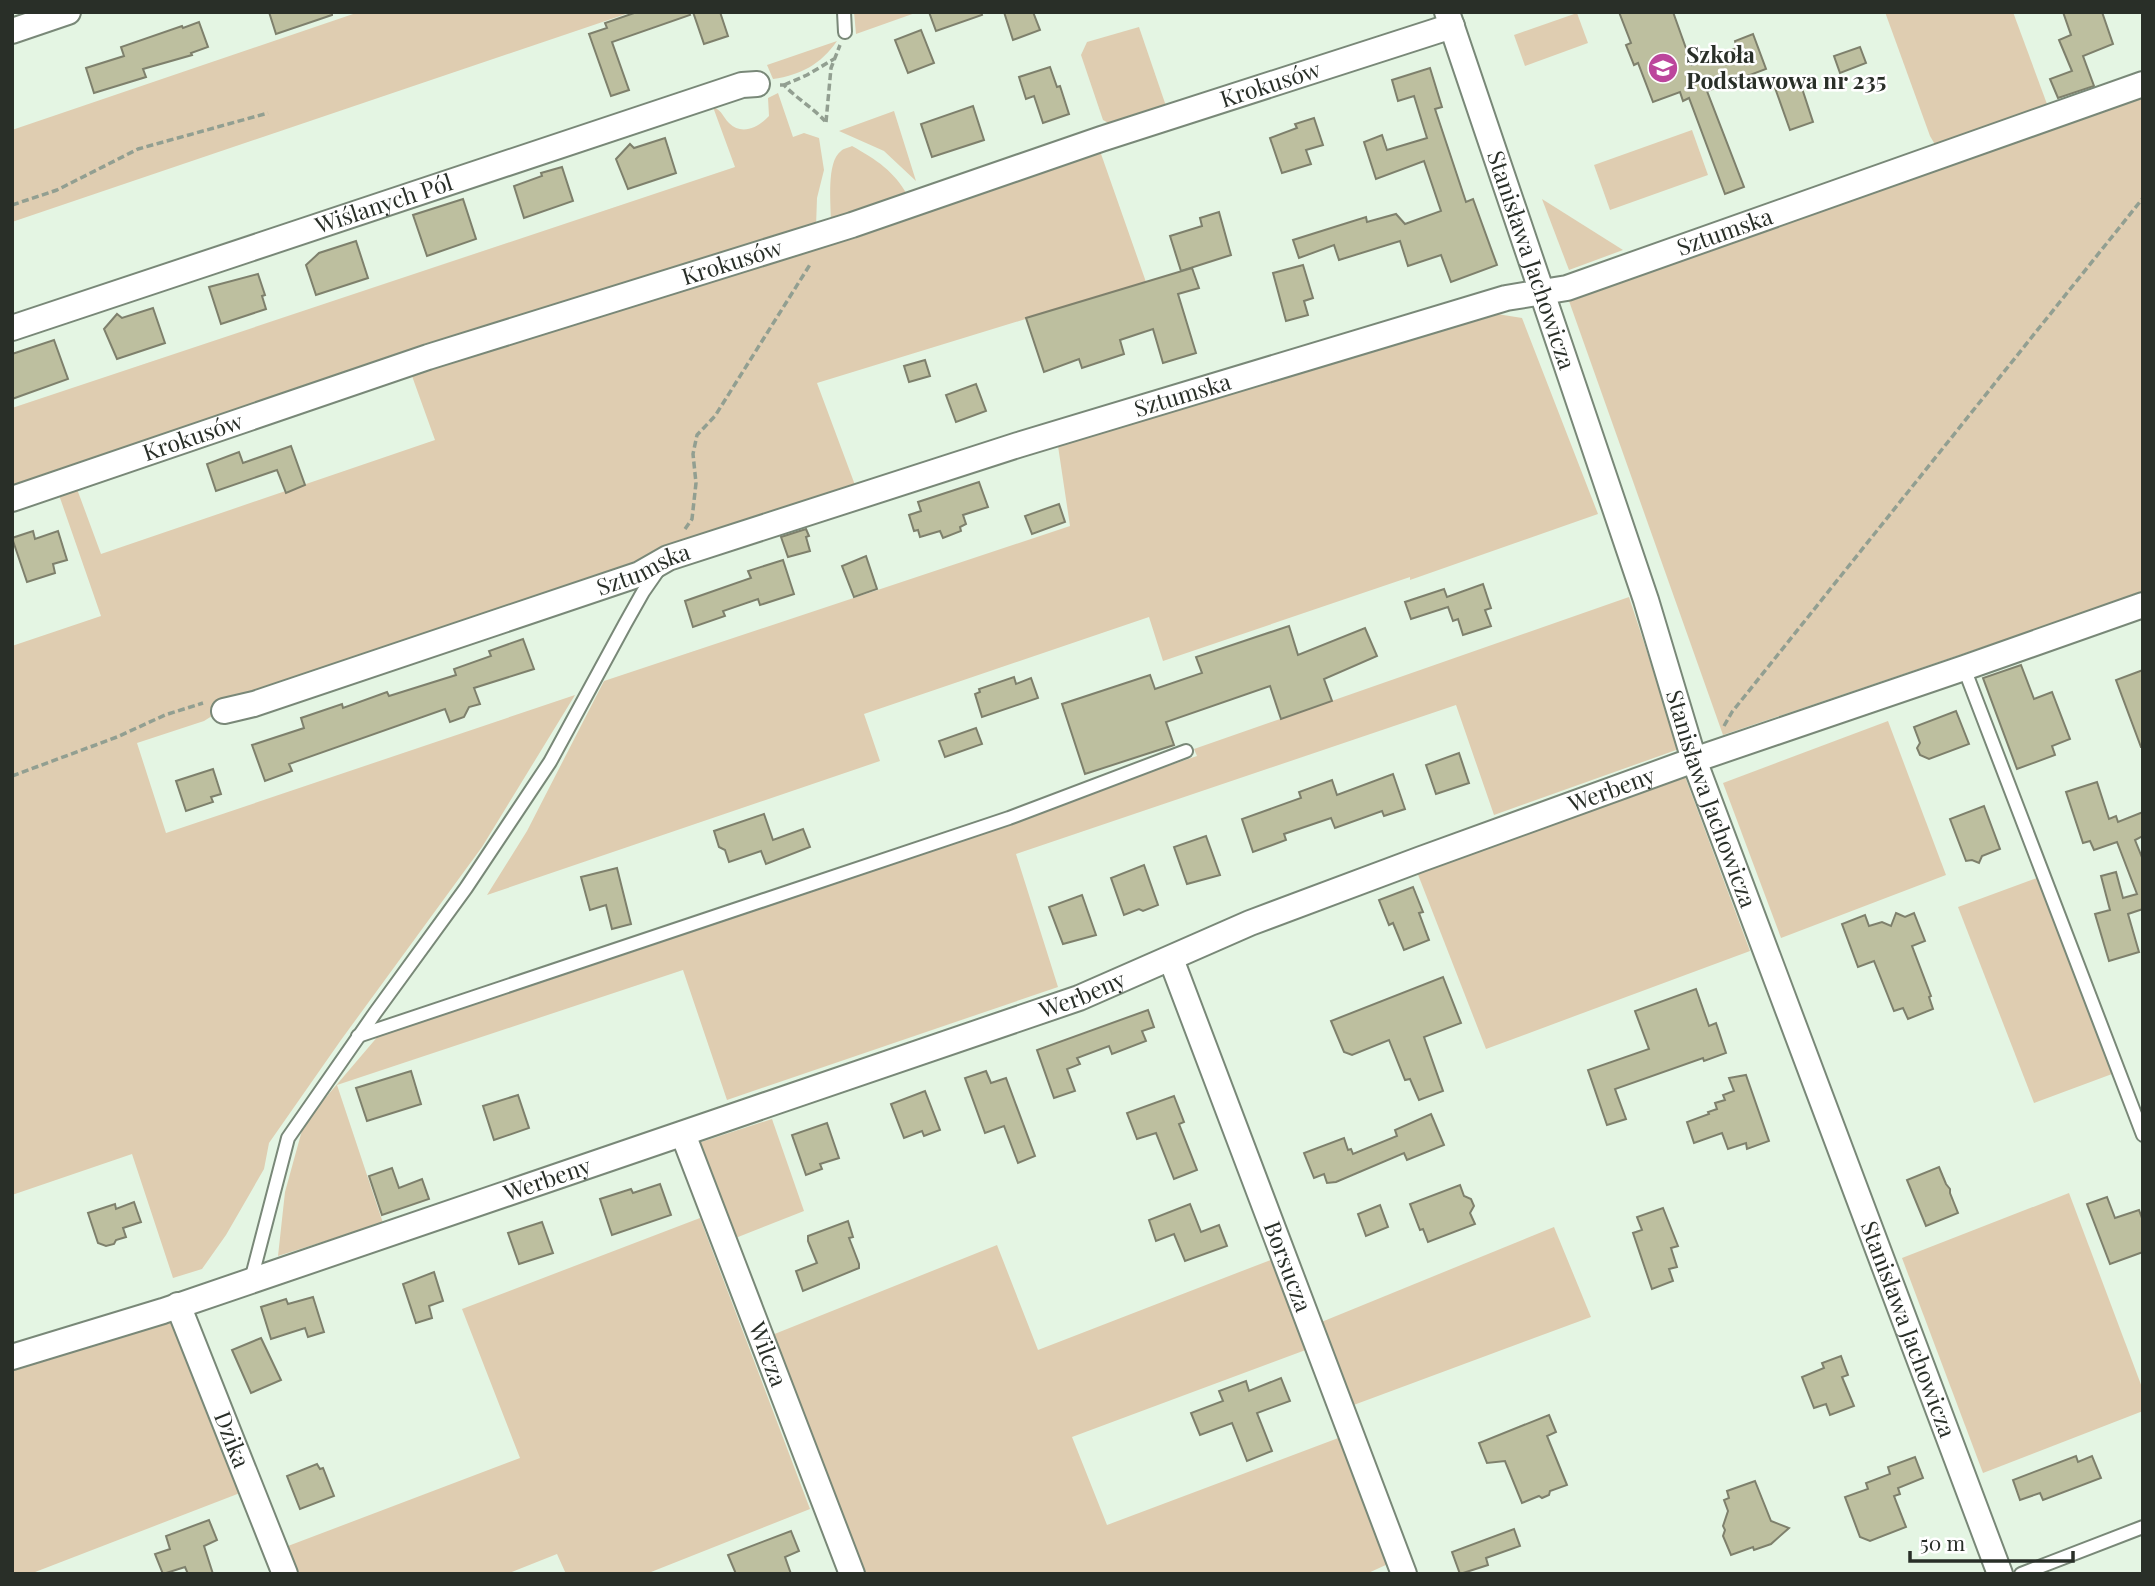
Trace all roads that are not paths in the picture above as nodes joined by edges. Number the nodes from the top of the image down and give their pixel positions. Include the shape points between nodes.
1 (68, 12) edge
2 (844, 12) edge
3 (1449, 19) edge
4 (12, 31) edge
5 (845, 32) road end
6 (2143, 84) edge
7 (766, 85) road end
8 (1543, 293) junction
9 (12, 328) edge
10 (12, 499) edge
11 (668, 558) junction
12 (2143, 605) edge
13 (1964, 668) junction
14 (216, 707) road end
15 (1186, 751) dead end
16 (1694, 760) junction
17 (1171, 958) junction
18 (358, 1036) junction
19 (683, 1134) junction
20 (2143, 1135) edge
21 (251, 1280) junction
22 (178, 1305) junction
23 (12, 1357) edge
24 (2143, 1528) edge
25 (285, 1574) edge
26 (852, 1574) edge
27 (1404, 1574) edge
28 (2000, 1574) edge
29 (2021, 1574) edge

1 - 4 street
2 - 5 lane
3 - 8 street, Stanisława Jachowicza
3 - 10 street, Krokusów via 826,233 428,357
6 - 8 street, Sztumska
7 - 9 street, Wiślanych Pól via 743,85
8 - 11 street, Sztumska via 1506,298 1058,433
8 - 16 street, Stanisława Jachowicza via 1646,600
11 - 14 street, Sztumska via 640,574 254,704
11 - 18 lane via 643,592 550,762 466,888
12 - 13 street, Werbeny
13 - 16 street, Werbeny
13 - 20 lane
15 - 18 lane via 1009,818
16 - 17 street, Werbeny via 1250,923
16 - 28 street, Stanisława Jachowicza
17 - 19 street, Werbeny via 1079,998
17 - 27 street, Borsucza
18 - 21 lane via 288,1138
19 - 21 street, Werbeny
19 - 26 street, Wilcza
21 - 22 street, Werbeny
22 - 23 street, Werbeny
22 - 25 street, Dzika
24 - 29 lane

